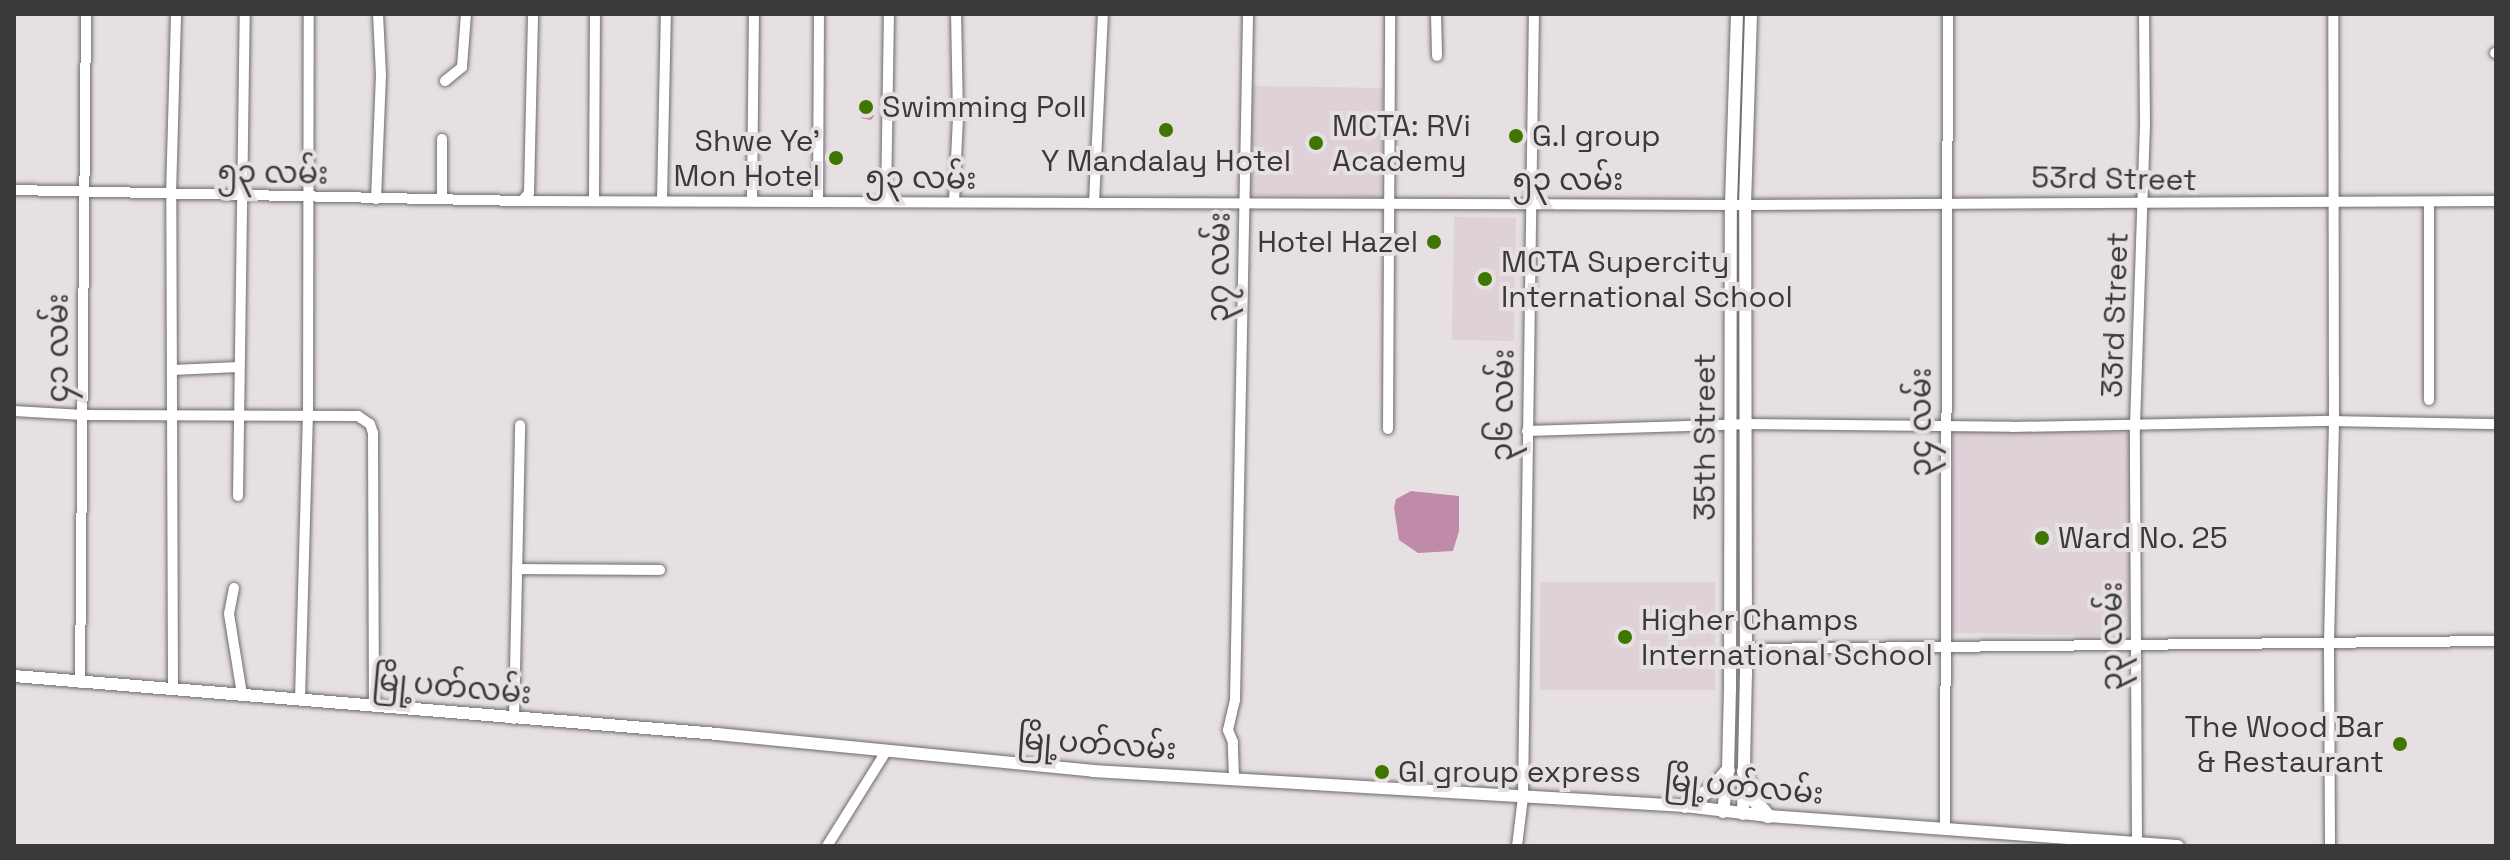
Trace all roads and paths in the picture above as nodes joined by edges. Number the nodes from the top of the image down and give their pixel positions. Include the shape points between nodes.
1 (86, 14) edge
2 (176, 14) edge
3 (245, 14) edge
4 (309, 14) edge
5 (378, 14) edge
6 (466, 14) edge
7 (533, 14) edge
8 (595, 14) edge
9 (666, 14) edge
10 (754, 14) edge
11 (819, 14) edge
12 (889, 14) edge
13 (956, 14) edge
14 (1103, 14) edge
15 (1248, 14) edge
16 (1390, 14) edge
17 (1436, 14) edge
18 (1534, 14) edge
19 (1737, 14) edge
20 (1751, 14) edge
21 (1948, 14) edge
22 (2144, 14) edge
23 (2333, 14) edge
24 (1437, 56) dead end
25 (445, 81) dead end
26 (442, 139) dead end
27 (14, 190) edge
28 (82, 190) junction
29 (171, 195) junction
30 (240, 196) junction
31 (307, 198) junction
32 (376, 199) junction
33 (442, 199) junction
34 (594, 199) junction
35 (662, 199) junction
36 (522, 201) junction
37 (752, 201) junction
38 (818, 201) junction
39 (2496, 201) edge
40 (886, 202) junction
41 (954, 202) junction
42 (1244, 202) junction
43 (2429, 202) junction
44 (1094, 203) junction
45 (1389, 203) junction
46 (1947, 203) junction
47 (2336, 203) junction
48 (1531, 204) junction
49 (1731, 204) junction
50 (1745, 205) junction
51 (2143, 205) junction
52 (239, 367) junction
53 (172, 370) junction
54 (2429, 400) dead end
55 (14, 411) edge
56 (83, 415) junction
57 (174, 415) junction
58 (239, 415) junction
59 (308, 416) junction
60 (2334, 421) junction
61 (1738, 424) junction
62 (2496, 424) edge
63 (520, 425) dead end
64 (2135, 425) junction
65 (1945, 426) junction
66 (1388, 429) dead end
67 (1527, 431) junction
68 (238, 496) dead end
69 (517, 569) junction
70 (660, 570) dead end
71 (234, 588) dead end
72 (2496, 641) edge
73 (2329, 642) junction
74 (2136, 644) junction
75 (1944, 648) junction
76 (1746, 649) junction
77 (14, 676) edge
78 (80, 683) junction
79 (173, 688) junction
80 (1730, 689) junction
81 (1746, 689) junction
82 (242, 694) junction
83 (300, 699) junction
84 (374, 706) junction
85 (514, 719) junction
86 (887, 750) junction
87 (1736, 771) junction
88 (1234, 778) junction
89 (1523, 797) junction
90 (1685, 806) junction
91 (1723, 812) junction
92 (1743, 814) junction
93 (1768, 816) junction
94 (1945, 829) junction
95 (2102, 843) edge
96 (2137, 844) edge
97 (827, 846) edge
98 (1517, 846) edge
99 (2178, 846) edge
100 (2330, 846) edge

1 - 28 street, ၄၁ လမ်း
2 - 29 street
3 - 30 street
4 - 31 street
5 - 32 street
6 - 25 street via 462,67
7 - 36 street via 529,193
8 - 34 street
9 - 35 street
10 - 37 street
11 - 38 street
12 - 40 street
13 - 41 street
14 - 44 street
15 - 42 street, ၃၇ လမ်း
16 - 45 street
17 - 24 street
18 - 48 street, ၃၆ လမ်း
19 - 49 main road, 35th Street
20 - 50 main road
21 - 46 street, ၃၄ လမ်း
22 - 51 street, 33rd Street
23 - 47 street
26 - 33 street
27 - 28 street, ၅၃ လမ်း
28 - 29 street, ၅၃ လမ်း
28 - 56 street, ၄၁ လမ်း
29 - 30 street, ၅၃ လမ်း
29 - 53 street
30 - 31 street, ၅၃ လမ်း
30 - 52 street
31 - 32 street, ၅၃ လမ်း
31 - 59 street
32 - 33 street, ၅၃ လမ်း
33 - 36 street, ၅၃ လမ်း
34 - 35 street, ၅၃ လမ်း
34 - 36 street, ၅၃ လမ်း
35 - 37 street, ၅၃ လမ်း
37 - 38 street, ၅၃ လမ်း
38 - 40 street, ၅၃ လမ်း
39 - 43 street, 53rd Street
40 - 41 street, ၅၃ လမ်း
41 - 44 street, ၅၃ လမ်း
42 - 44 street, ၅၃ လမ်း
42 - 45 street, ၅၃ လမ်း
42 - 88 street, ၃၇ လမ်း via 1235,700 1228,730
43 - 47 street, 53rd Street
43 - 54 street
45 - 48 street, ၅၃ လမ်း
45 - 66 street
46 - 50 street, 53rd Street
46 - 51 street, 53rd Street
46 - 65 street, ၃၄ လမ်း
47 - 51 street, 53rd Street
47 - 60 street
48 - 49 street, ၅၃ လမ်း
48 - 67 street, ၃၆ လမ်း
49 - 50 street, 53rd Street
49 - 61 main road, 35th Street
50 - 61 main road
51 - 64 street, 33rd Street
52 - 53 street
52 - 58 street
53 - 57 street
55 - 56 street
56 - 57 street
56 - 78 street, ၄၁ လမ်း
57 - 58 street
57 - 79 street
58 - 59 street
58 - 68 street
59 - 83 street
59 - 84 street via 358,416 373,433
60 - 62 street
60 - 64 street
60 - 73 street
61 - 65 street
61 - 67 street
61 - 76 main road
61 - 80 main road, 35th Street
63 - 69 street
64 - 65 street
64 - 74 street, ၃၃ လမ်း
65 - 75 street, ၃၄ လမ်း
67 - 89 street, ၃၆ လမ်း
69 - 70 street
69 - 85 street
71 - 82 street via 229,614
72 - 73 street
73 - 74 street
73 - 100 street
74 - 75 street
74 - 96 street, ၃၃ လမ်း
75 - 76 street
75 - 94 street, ၃၄ လမ်း
76 - 81 main road
77 - 78 main road, မြို့ပတ်လမ်း
78 - 79 main road, မြို့ပတ်လမ်း
79 - 82 main road, မြို့ပတ်လမ်း
80 - 81 main road
80 - 87 main road, 35th Street
81 - 87 main road
82 - 83 main road, မြို့ပတ်လမ်း
83 - 84 main road, မြို့ပတ်လမ်း
84 - 85 main road, မြို့ပတ်လမ်း
85 - 86 main road, မြို့ပတ်လမ်း
86 - 88 main road, မြို့ပတ်လမ်း via 1093,771
86 - 97 street
87 - 90 highway
87 - 91 main road, 35th Street
87 - 92 main road
87 - 93 highway
88 - 89 main road, မြို့ပတ်လမ်း
89 - 90 main road, မြို့ပတ်လမ်း
89 - 98 street, ၃၆ လမ်း
90 - 91 main road, မြို့ပတ်လမ်း
91 - 92 main road, မြို့ပတ်လမ်း
92 - 93 main road, မြို့ပတ်လမ်း
93 - 94 main road, မြို့ပတ်လမ်း
94 - 95 main road, မြို့ပတ်လမ်း
95 - 96 main road, မြို့ပတ်လမ်း
96 - 99 main road, မြို့ပတ်လမ်း

